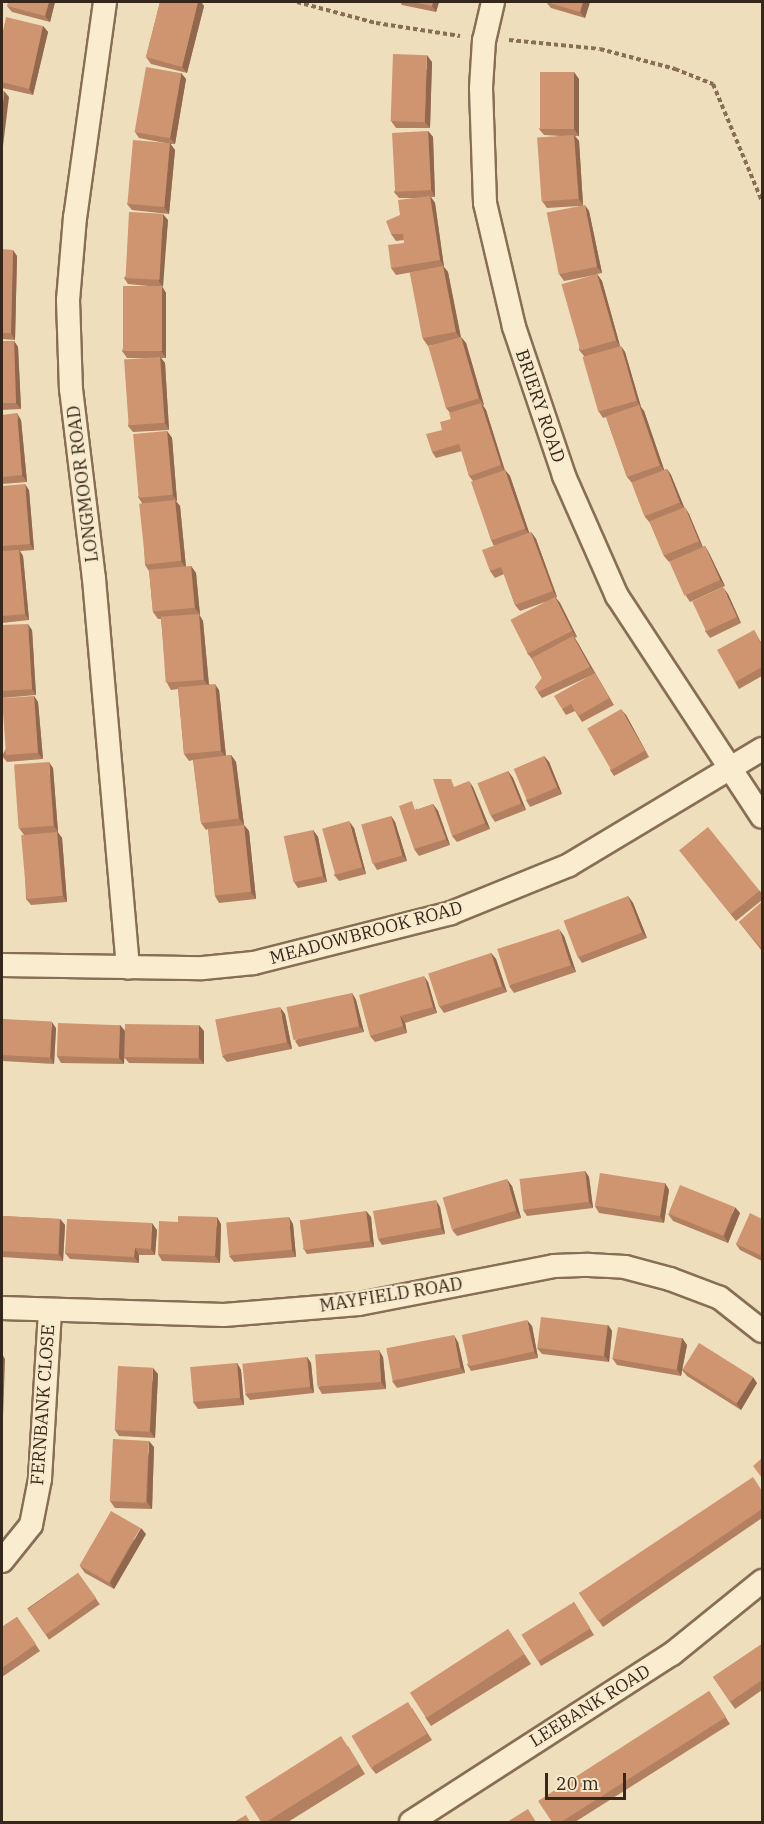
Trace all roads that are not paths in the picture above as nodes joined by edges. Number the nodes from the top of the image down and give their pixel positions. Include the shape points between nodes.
1 (105, 2) edge
2 (493, 2) edge
3 (762, 749) edge
4 (730, 770) junction
5 (762, 817) edge
6 (2, 965) edge
7 (128, 969) junction
8 (2, 1308) edge
9 (50, 1310) junction
10 (762, 1331) edge
11 (2, 1561) edge
12 (762, 1581) edge
13 (411, 1822) edge

1 - 7 street, LONGMOOR ROAD via 75,217 68,300 72,388 94,579
2 - 4 street, BRIERY ROAD via 484,40 481,88 484,203 514,327 564,476 617,596
3 - 4 street, MEADOWBROOK ROAD
4 - 5 street, BRIERY ROAD
4 - 7 street, MEADOWBROOK ROAD via 569,865 451,914 254,963
6 - 7 street, MEADOWBROOK ROAD
8 - 9 street, MAYFIELD ROAD
9 - 10 street, MAYFIELD ROAD via 224,1315 359,1304 554,1266 589,1265 625,1268 720,1298
9 - 11 street, FERNBANK CLOSE via 40,1479 31,1525
12 - 13 street, LEEBANK ROAD via 672,1654

